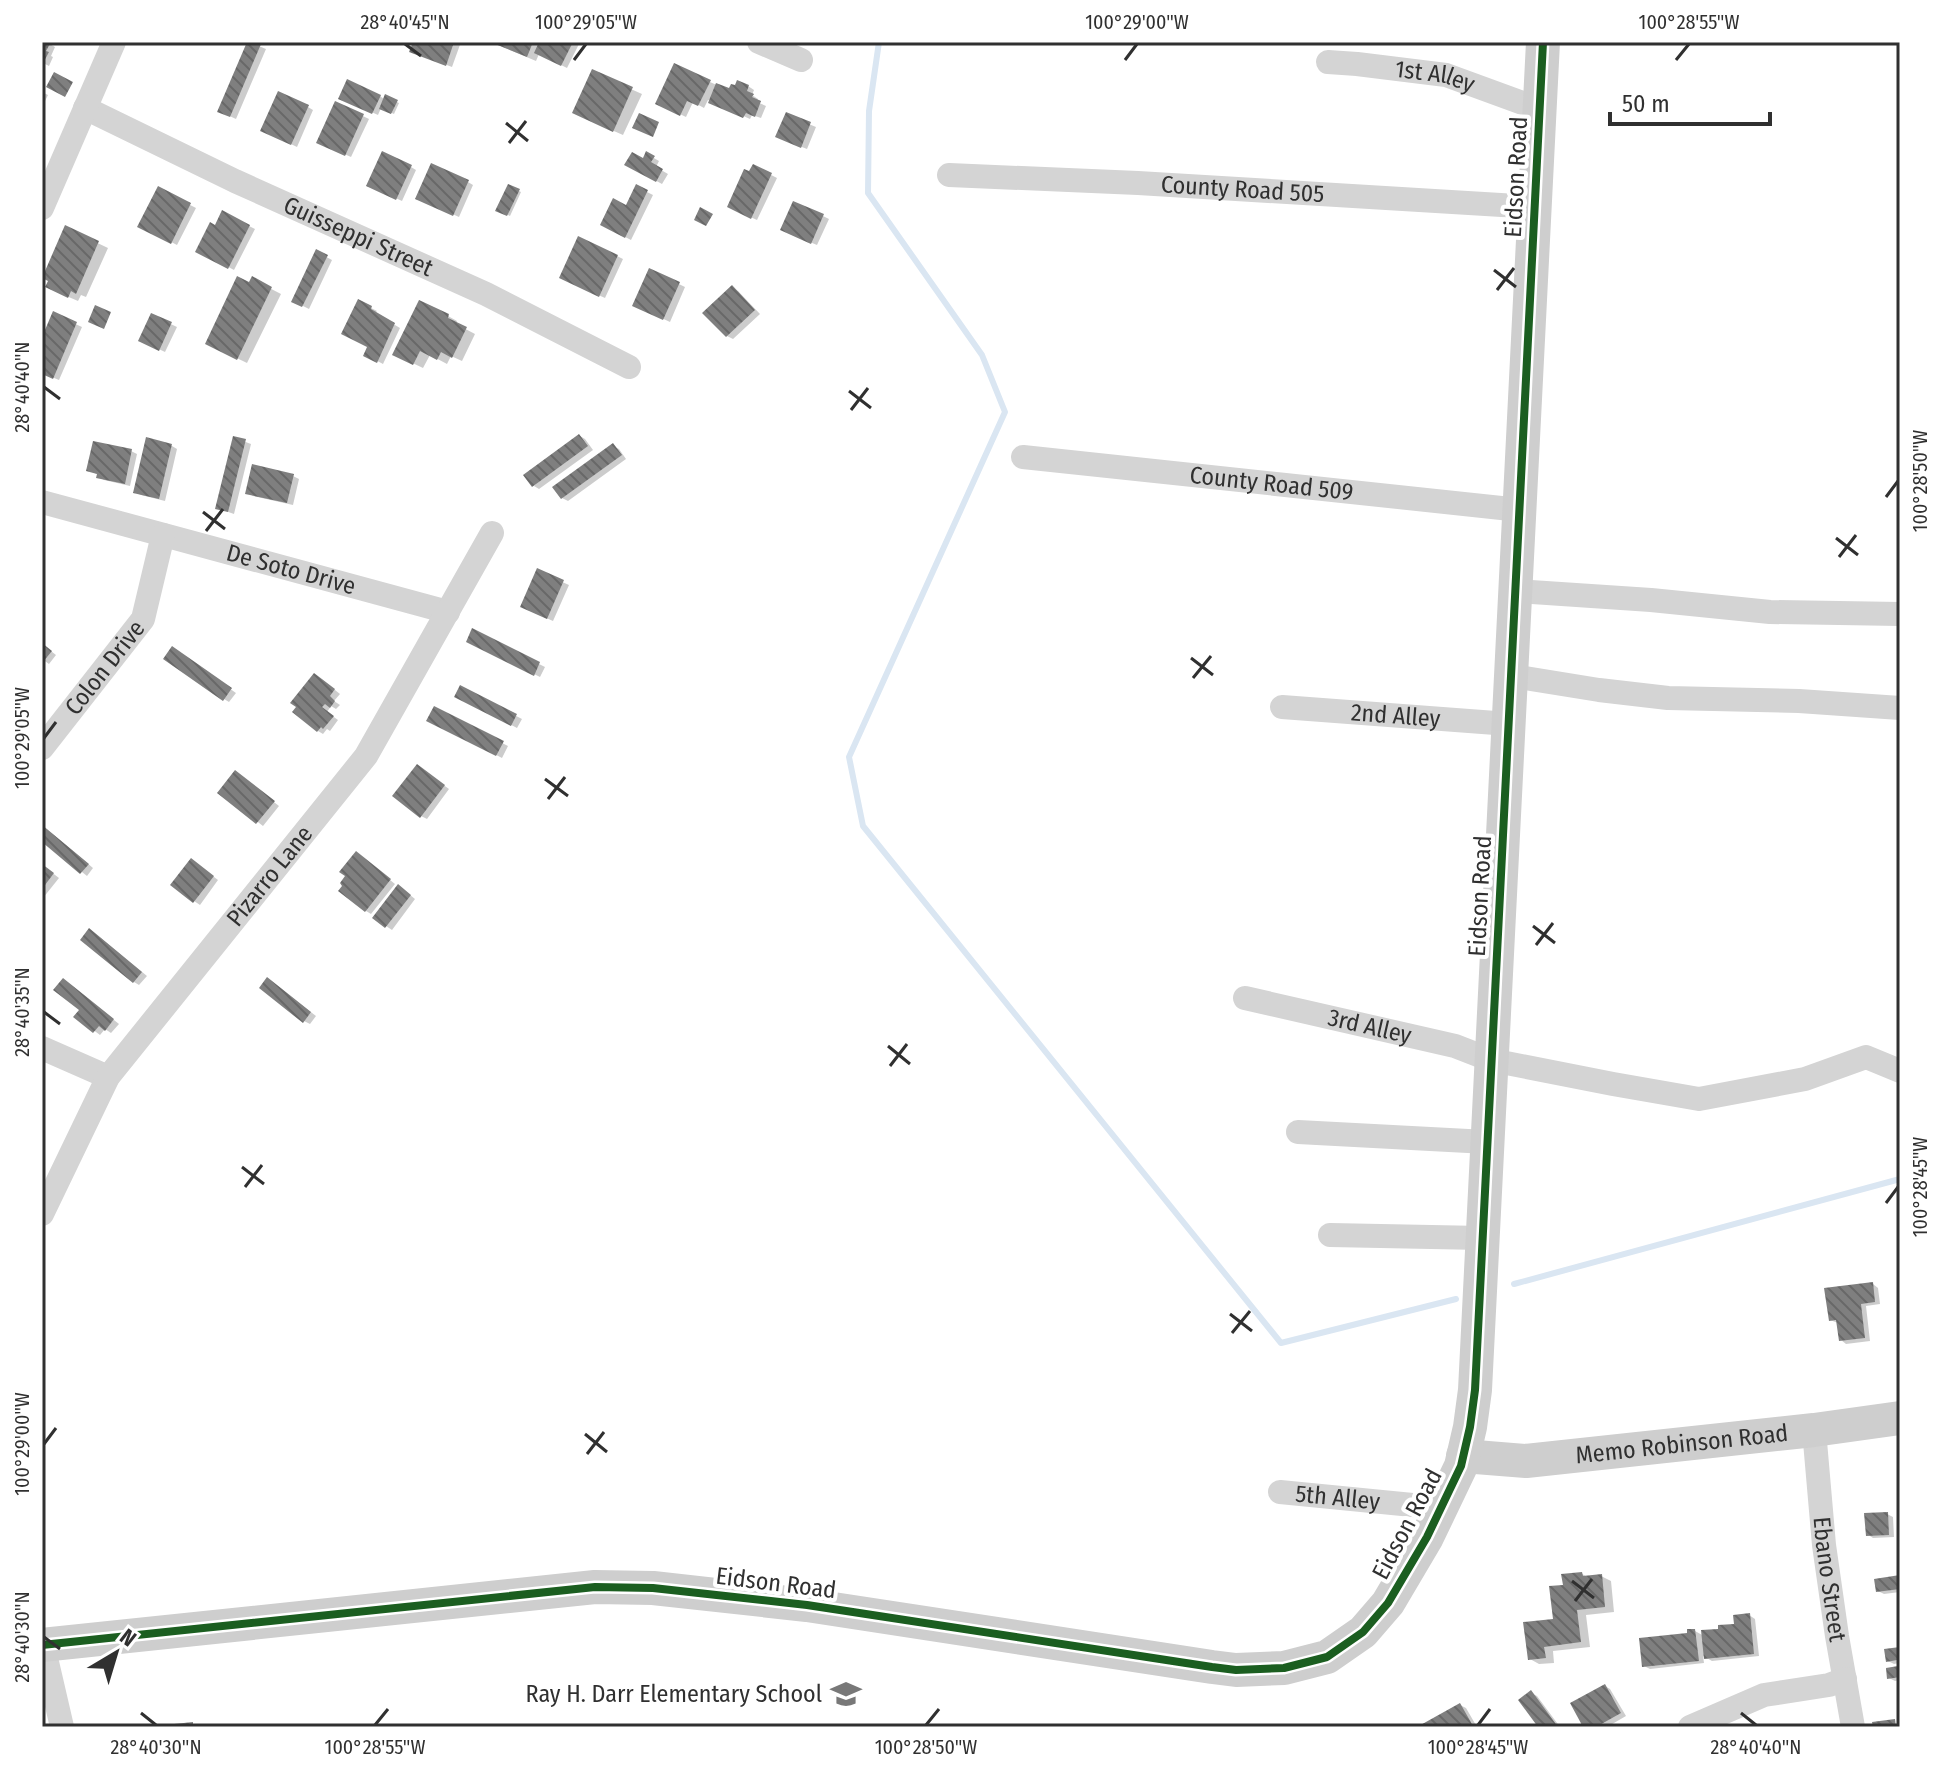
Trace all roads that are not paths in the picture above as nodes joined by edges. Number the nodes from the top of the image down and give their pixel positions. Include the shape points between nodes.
1 (114, 42) edge
2 (759, 42) edge
3 (1543, 42) edge
4 (801, 60) dead end
5 (1328, 62) dead end
6 (85, 108) junction
7 (1539, 109) junction
8 (949, 175) dead end
9 (1534, 207) junction
10 (42, 208) edge
11 (629, 367) dead end
12 (1023, 457) dead end
13 (42, 502) edge
14 (1520, 510) junction
15 (492, 533) dead end
16 (163, 535) junction
17 (1516, 591) junction
18 (448, 612) junction
19 (1900, 614) edge
20 (1512, 676) junction
21 (1282, 707) dead end
22 (1900, 708) edge
23 (1509, 724) junction
24 (42, 748) edge
25 (1245, 998) dead end
26 (42, 1048) edge
27 (1491, 1060) junction
28 (1900, 1071) edge
29 (108, 1077) junction
30 (1298, 1132) dead end
31 (1487, 1142) junction
32 (42, 1214) edge
33 (1330, 1235) dead end
34 (1482, 1238) junction
35 (1900, 1418) edge
36 (1814, 1430) junction
37 (1463, 1456) junction
38 (1280, 1492) dead end
39 (1443, 1508) junction
40 (42, 1645) edge
41 (1845, 1679) junction
42 (62, 1727) edge
43 (1690, 1727) edge
44 (1853, 1727) edge

1 - 6 street
2 - 4 street
3 - 7 street, Eidson Road
5 - 7 street, 1st Alley via 1446,75
6 - 10 street
6 - 11 street, Guisseppi Street via 472,287
7 - 9 street, Eidson Road
8 - 9 street, County Road 505
9 - 14 street, Eidson Road
12 - 14 street, County Road 509
13 - 16 street, De Soto Drive
14 - 17 street, Eidson Road
15 - 18 street, Pizarro Lane
16 - 18 street, De Soto Drive
16 - 24 street, Colon Drive via 143,619
17 - 19 street via 1770,612
17 - 20 street, Eidson Road
18 - 29 street, Pizarro Lane via 366,756
20 - 22 street via 1668,698
20 - 23 street, Eidson Road
21 - 23 street, 2nd Alley
23 - 27 street, Eidson Road
25 - 27 street, 3rd Alley via 1455,1046
26 - 29 street
27 - 28 street, 3rd Alley via 1699,1099 1805,1079 1866,1057
27 - 31 street, Eidson Road
29 - 32 street, Pizarro Lane
30 - 31 street
31 - 34 street, Eidson Road
33 - 34 street
34 - 37 street, Eidson Road via 1475,1390
35 - 36 street, Memo Robinson Road
36 - 37 street, Memo Robinson Road via 1526,1461
36 - 41 street, Ebano Street via 1824,1545
37 - 39 street, Eidson Road
38 - 39 street, 5th Alley
39 - 40 street, Eidson Road via 1388,1603 1363,1632 1327,1657 1284,1668 1212,1667 807,1605 653,1588 595,1587
40 - 42 street
41 - 43 street via 1764,1695
41 - 44 street, Ebano Street

